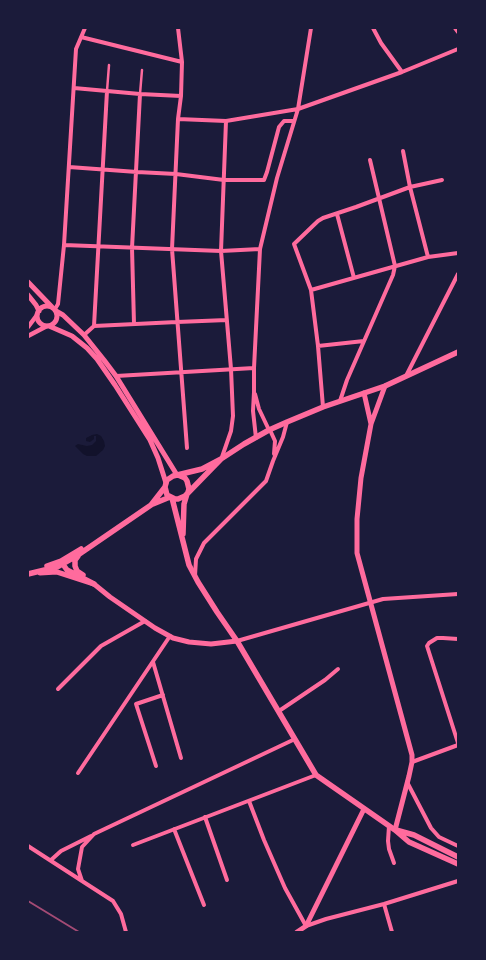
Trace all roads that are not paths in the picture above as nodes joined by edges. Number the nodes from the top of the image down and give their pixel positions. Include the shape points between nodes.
1 (85, 28) edge
2 (178, 28) edge
3 (311, 28) edge
4 (373, 28) edge
5 (455, 28) edge
6 (458, 32) edge
7 (81, 37) junction
8 (458, 49) edge
9 (182, 62) junction
10 (110, 65) dead end
11 (142, 70) dead end
12 (402, 72) junction
13 (74, 88) junction
14 (107, 91) junction
15 (140, 94) junction
16 (182, 96) junction
17 (298, 109) junction
18 (178, 119) junction
19 (226, 121) junction
20 (294, 121) junction
21 (403, 151) dead end
22 (370, 160) dead end
23 (69, 167) junction
24 (102, 170) junction
25 (137, 172) junction
26 (176, 174) junction
27 (224, 180) junction
28 (442, 180) dead end
29 (410, 188) junction
30 (379, 199) junction
31 (337, 214) junction
32 (64, 245) junction
33 (99, 246) junction
34 (132, 248) junction
35 (172, 249) junction
36 (260, 249) junction
37 (221, 251) junction
38 (458, 254) edge
39 (428, 257) junction
40 (395, 266) junction
41 (458, 274) edge
42 (354, 278) junction
43 (28, 282) edge
44 (311, 290) junction
45 (28, 296) edge
46 (54, 309) junction
47 (38, 313) junction
48 (226, 320) junction
49 (177, 322) junction
50 (134, 324) junction
51 (48, 326) junction
52 (94, 326) junction
53 (28, 327) edge
54 (84, 335) junction
55 (28, 336) edge
56 (364, 341) junction
57 (318, 346) junction
58 (458, 352) edge
59 (254, 368) junction
60 (231, 369) junction
61 (182, 373) junction
62 (116, 376) junction
63 (406, 376) junction
64 (385, 386) junction
65 (254, 392) junction
66 (364, 393) junction
67 (340, 401) junction
68 (323, 407) junction
69 (287, 422) junction
70 (371, 424) junction
71 (269, 430) junction
72 (256, 438) junction
73 (186, 448) dead end
74 (221, 460) junction
75 (273, 461) junction
76 (177, 476) junction
77 (165, 485) junction
78 (187, 493) junction
79 (171, 498) junction
80 (151, 505) junction
81 (105, 536) junction
82 (182, 541) junction
83 (78, 556) junction
84 (62, 562) junction
85 (28, 574) edge
86 (195, 576) junction
87 (94, 584) junction
88 (458, 594) edge
89 (371, 602) junction
90 (145, 621) junction
91 (170, 636) junction
92 (458, 639) edge
93 (237, 640) junction
94 (153, 662) junction
95 (338, 669) dead end
96 (58, 689) dead end
97 (162, 695) junction
98 (128, 699) junction
99 (136, 704) junction
100 (279, 711) junction
101 (295, 739) junction
102 (458, 744) edge
103 (181, 758) dead end
104 (412, 762) junction
105 (156, 766) dead end
106 (78, 773) dead end
107 (316, 774) junction
108 (408, 782) junction
109 (250, 801) junction
110 (364, 809) junction
111 (205, 817) junction
112 (392, 828) junction
113 (174, 829) junction
114 (94, 834) junction
115 (133, 845) dead end
116 (28, 846) edge
117 (458, 846) edge
118 (458, 858) edge
119 (51, 860) junction
120 (394, 863) dead end
121 (458, 864) edge
122 (227, 880) dead end
123 (82, 881) junction
124 (458, 881) edge
125 (384, 904) junction
126 (204, 906) dead end
127 (306, 926) junction
128 (126, 932) edge
129 (298, 932) edge
130 (392, 932) edge

1 - 7 street
2 - 9 street
3 - 17 street
4 - 12 street
5 - 6 street
7 - 9 street
7 - 13 street via 76,49
8 - 12 street
9 - 16 street
10 - 14 street
11 - 15 street
12 - 17 street
13 - 14 street
13 - 23 street
14 - 15 street
14 - 24 street
15 - 16 street
15 - 25 street
16 - 18 street
17 - 19 street
17 - 20 street
18 - 19 street
18 - 26 street
19 - 27 street
20 - 27 street via 284,121 279,127 264,180
20 - 36 street
21 - 29 street
22 - 30 street
23 - 24 street
23 - 32 street
24 - 25 street
24 - 33 street
25 - 26 street
25 - 34 street
26 - 27 street
26 - 35 street
27 - 37 street
28 - 29 street
29 - 30 street
29 - 39 street
30 - 31 street
30 - 40 street
31 - 42 street
31 - 44 street via 318,221 294,244
32 - 33 street
32 - 46 street via 58,304
33 - 34 street
33 - 52 street
34 - 35 street
34 - 50 street
35 - 37 street
35 - 49 street
36 - 37 street
36 - 59 street
37 - 48 street
38 - 39 street
39 - 40 street
40 - 42 street
40 - 56 street
41 - 63 street
42 - 44 street
43 - 46 main road
44 - 57 street
45 - 47 main road
46 - 47 main road via 45,306
46 - 51 main road via 56,320
46 - 54 main road
47 - 51 main road via 41,324
47 - 53 street
48 - 49 street
48 - 60 street
49 - 50 street
49 - 61 street
50 - 52 street
51 - 55 street
51 - 77 main road via 72,336 97,359 150,440
52 - 54 street
54 - 62 main road
56 - 57 street
56 - 67 street
57 - 68 street
58 - 63 main road
59 - 60 street
59 - 65 street
60 - 61 street
60 - 74 street via 233,421
61 - 62 street
61 - 73 street
62 - 76 main road
63 - 64 main road
64 - 66 main road
64 - 70 main road
65 - 71 street
65 - 72 street
66 - 67 main road
66 - 70 main road
67 - 68 main road
68 - 69 main road
69 - 71 main road
69 - 75 street
70 - 89 main road via 361,478 357,553
71 - 72 main road
71 - 75 street via 275,441
72 - 74 main road
74 - 76 main road
74 - 78 main road
75 - 86 street via 266,481 204,544 196,559
76 - 77 main road via 170,478
76 - 78 main road via 185,478
77 - 79 main road
77 - 80 main road
78 - 79 main road via 182,498
78 - 82 main road
79 - 80 main road
79 - 82 main road
80 - 81 main road
81 - 83 main road
81 - 84 main road
82 - 86 main road
83 - 84 main road
83 - 87 main road via 75,560 77,571
84 - 85 main road
84 - 87 main road via 67,570
85 - 87 main road via 57,572
86 - 93 main road
87 - 90 main road
88 - 89 street
89 - 93 street
89 - 104 main road
90 - 91 main road
90 - 96 street via 101,646
91 - 93 main road via 210,644
91 - 94 street
92 - 102 street via 437,638 427,646
93 - 100 main road
94 - 97 street
94 - 98 street
95 - 100 street
97 - 99 street
97 - 103 street
98 - 99 street
98 - 106 street
99 - 105 street
100 - 101 main road
101 - 107 main road
101 - 114 street
102 - 104 street
104 - 108 main road
107 - 109 street
107 - 110 main road
108 - 112 main road
108 - 117 street via 431,828 439,837
109 - 111 street
109 - 127 street via 285,888
110 - 112 main road
110 - 127 main road
111 - 113 street
111 - 122 street
112 - 118 main road via 414,835
112 - 120 street via 388,841
112 - 121 main road via 409,842
113 - 115 street
113 - 126 street
114 - 119 street via 61,851
114 - 123 street via 80,852 78,869
116 - 119 street
119 - 123 street
123 - 128 street via 113,901
124 - 125 street
125 - 127 street
125 - 130 street
127 - 129 main road

